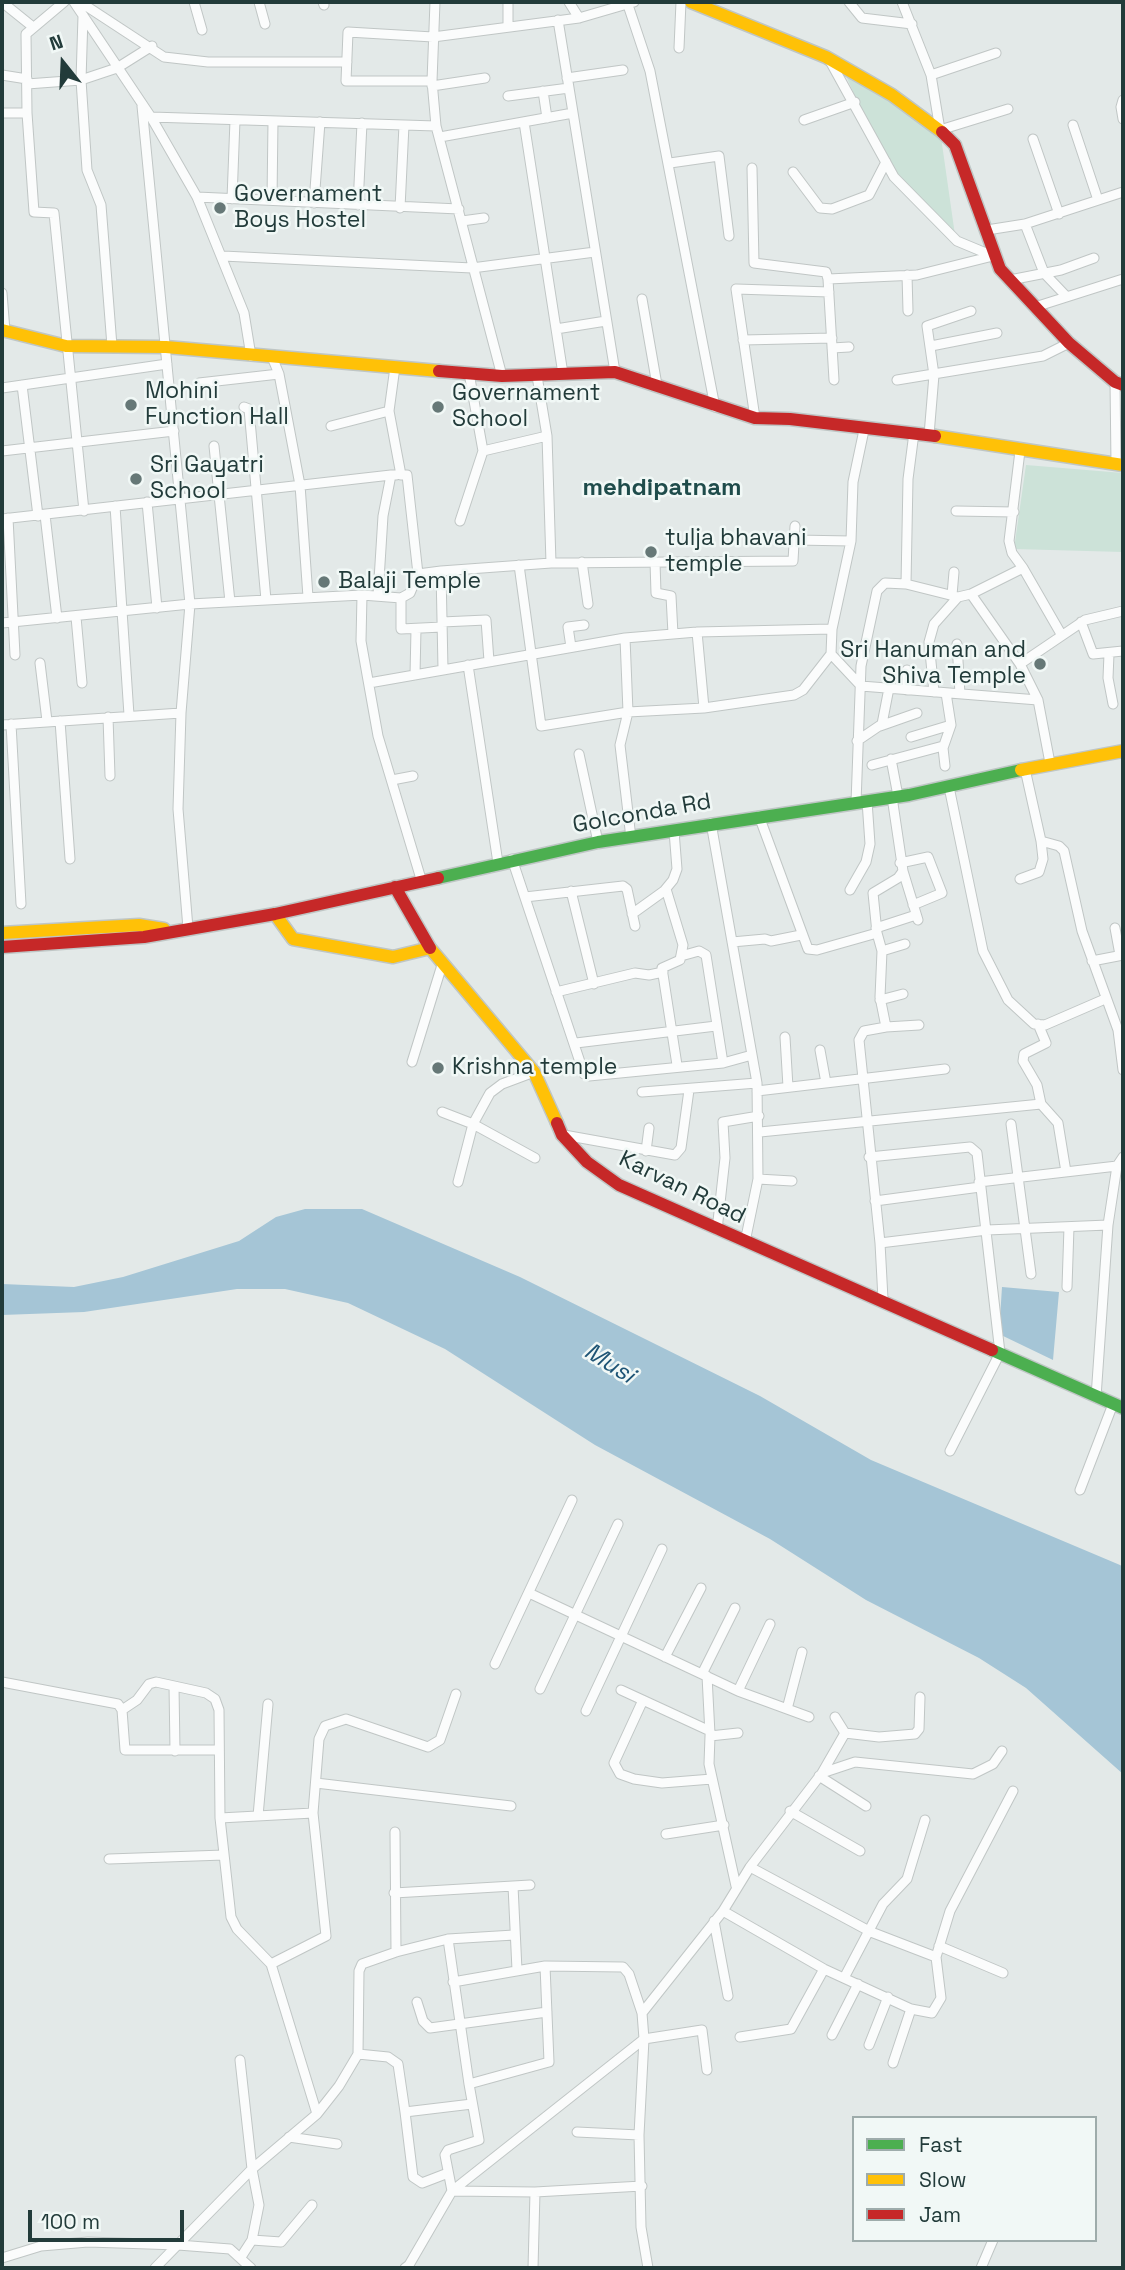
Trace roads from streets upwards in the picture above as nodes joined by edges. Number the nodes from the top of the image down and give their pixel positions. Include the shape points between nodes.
1 (2, 2) edge
2 (64, 2) edge
3 (74, 2) edge
4 (80, 2) edge
5 (194, 2) edge
6 (259, 2) edge
7 (435, 2) edge
8 (508, 2) edge
9 (569, 2) edge
10 (681, 2) edge
11 (691, 2) edge
12 (849, 2) edge
13 (902, 2) edge
14 (631, 3) edge
15 (83, 16) junction
16 (579, 18) junction
17 (558, 20) junction
18 (912, 23) junction
19 (265, 24) dead end
20 (508, 25) junction
21 (33, 27) junction
22 (202, 30) dead end
23 (433, 37) junction
24 (152, 46) junction
25 (679, 48) dead end
26 (996, 53) dead end
27 (830, 61) junction
28 (347, 62) junction
29 (117, 68) junction
30 (623, 70) dead end
31 (2, 75) edge
32 (931, 75) junction
33 (485, 79) dead end
34 (81, 80) junction
35 (27, 81) junction
36 (568, 83) junction
37 (432, 84) junction
38 (543, 91) junction
39 (508, 96) dead end
40 (1123, 100) edge
41 (855, 102) junction
42 (142, 106) junction
43 (1008, 109) dead end
44 (2, 113) edge
45 (27, 113) junction
46 (573, 113) junction
47 (150, 117) junction
48 (547, 118) junction
49 (1123, 119) edge
50 (235, 120) junction
51 (804, 120) dead end
52 (273, 121) junction
53 (320, 122) junction
54 (524, 122) junction
55 (362, 123) junction
56 (404, 125) junction
57 (1073, 125) dead end
58 (436, 126) junction
59 (940, 130) junction
60 (440, 137) junction
61 (1033, 139) dead end
62 (886, 162) junction
63 (670, 163) junction
64 (752, 168) dead end
65 (793, 172) dead end
66 (1123, 192) edge
67 (197, 197) junction
68 (232, 199) junction
69 (272, 200) junction
70 (1098, 200) junction
71 (314, 203) junction
72 (358, 205) junction
73 (400, 208) junction
74 (459, 209) junction
75 (1059, 214) junction
76 (484, 218) dead end
77 (462, 221) junction
78 (1025, 224) junction
79 (986, 230) junction
80 (729, 236) dead end
81 (595, 252) junction
82 (223, 256) junction
83 (993, 256) junction
84 (1094, 258) dead end
85 (545, 260) junction
86 (472, 268) junction
87 (1044, 273) junction
88 (907, 275) junction
89 (828, 279) junction
90 (1123, 279) edge
91 (1010, 280) junction
92 (829, 292) junction
93 (2, 293) edge
94 (1066, 296) junction
95 (642, 299) dead end
96 (1035, 307) junction
97 (908, 311) dead end
98 (971, 311) dead end
99 (606, 321) junction
100 (556, 329) junction
101 (4, 331) edge
102 (997, 333) dead end
103 (743, 340) junction
104 (832, 343) junction
105 (1069, 343) junction
106 (66, 346) junction
107 (112, 346) junction
108 (931, 346) junction
109 (166, 347) junction
110 (849, 347) dead end
111 (251, 356) junction
112 (272, 357) junction
113 (167, 364) junction
114 (395, 367) junction
115 (615, 372) junction
116 (469, 373) junction
117 (279, 374) junction
118 (563, 374) junction
119 (934, 375) junction
120 (502, 376) junction
121 (537, 376) junction
122 (71, 377) junction
123 (834, 380) dead end
124 (897, 380) dead end
125 (199, 383) dead end
126 (1119, 384) edge
127 (22, 385) junction
128 (657, 385) junction
129 (2, 388) edge
130 (244, 407) dead end
131 (715, 407) junction
132 (389, 411) junction
133 (755, 418) junction
134 (331, 426) dead end
135 (864, 430) junction
136 (174, 431) junction
137 (914, 433) junction
138 (929, 435) junction
139 (547, 436) junction
140 (77, 441) junction
141 (214, 446) dead end
142 (29, 447) junction
143 (2, 451) edge
144 (483, 451) junction
145 (1020, 451) junction
146 (1120, 464) edge
147 (396, 475) junction
148 (300, 485) junction
149 (255, 491) junction
150 (219, 495) junction
151 (180, 499) junction
152 (147, 502) junction
153 (115, 506) junction
154 (84, 511) junction
155 (956, 511) dead end
156 (1014, 512) junction
157 (41, 516) junction
158 (5, 518) edge
159 (460, 521) dead end
160 (795, 526) dead end
161 (795, 540) junction
162 (851, 541) junction
163 (582, 562) junction
164 (655, 562) junction
165 (551, 563) junction
166 (519, 565) junction
167 (1023, 568) junction
168 (441, 570) junction
169 (954, 572) dead end
170 (418, 574) junction
171 (906, 584) junction
172 (971, 594) junction
173 (362, 595) junction
174 (378, 596) junction
175 (955, 596) junction
176 (308, 597) junction
177 (401, 598) junction
178 (266, 600) junction
179 (230, 602) junction
180 (190, 604) junction
181 (588, 604) dead end
182 (157, 608) junction
183 (1123, 611) edge
184 (121, 613) junction
185 (76, 617) junction
186 (57, 618) junction
187 (13, 622) junction
188 (1081, 622) junction
189 (2, 623) edge
190 (442, 624) junction
191 (584, 625) dead end
192 (416, 629) junction
193 (832, 629) junction
194 (697, 632) junction
195 (673, 634) junction
196 (1061, 634) junction
197 (625, 639) junction
198 (957, 644) dead end
199 (571, 647) junction
200 (1123, 651) edge
201 (531, 654) junction
202 (831, 654) junction
203 (1109, 654) junction
204 (15, 655) dead end
205 (489, 662) junction
206 (40, 663) dead end
207 (1020, 664) junction
208 (468, 665) junction
209 (443, 669) junction
210 (907, 670) dead end
211 (415, 675) junction
212 (82, 683) dead end
213 (369, 683) junction
214 (861, 686) junction
215 (889, 688) junction
216 (907, 690) junction
217 (934, 692) junction
218 (946, 693) junction
219 (960, 694) junction
220 (1038, 701) junction
221 (1113, 705) dead end
222 (704, 708) junction
223 (628, 712) junction
224 (181, 713) junction
225 (917, 713) dead end
226 (129, 715) junction
227 (108, 717) junction
228 (60, 720) junction
229 (47, 721) junction
230 (6, 724) edge
231 (951, 725) junction
232 (878, 726) junction
233 (911, 737) dead end
234 (857, 741) junction
235 (943, 746) junction
236 (1123, 751) edge
237 (579, 754) dead end
238 (891, 759) junction
239 (1050, 763) junction
240 (872, 765) dead end
241 (946, 766) dead end
242 (1025, 769) junction
243 (110, 776) dead end
244 (413, 776) dead end
245 (392, 780) junction
246 (949, 787) junction
247 (895, 797) junction
248 (862, 802) junction
249 (759, 816) junction
250 (711, 823) junction
251 (674, 831) junction
252 (631, 838) junction
253 (1041, 841) junction
254 (598, 842) junction
255 (70, 859) dead end
256 (512, 859) junction
257 (498, 863) junction
258 (902, 867) junction
259 (421, 879) junction
260 (1020, 879) dead end
261 (395, 887) junction
262 (666, 890) junction
263 (850, 890) dead end
264 (571, 891) junction
265 (525, 897) junction
266 (21, 904) dead end
267 (913, 905) junction
268 (275, 914) junction
269 (632, 914) junction
270 (635, 926) dead end
271 (188, 928) junction
272 (1115, 928) dead end
273 (171, 930) junction
274 (876, 930) junction
275 (2, 933) edge
276 (801, 935) junction
277 (732, 942) junction
278 (905, 944) dead end
279 (2, 947) edge
280 (430, 948) junction
281 (882, 951) junction
282 (1122, 955) edge
283 (681, 956) junction
284 (1092, 961) junction
285 (442, 965) junction
286 (663, 972) junction
287 (594, 984) junction
288 (556, 992) junction
289 (903, 994) dead end
290 (1105, 999) junction
291 (880, 1000) junction
292 (1038, 1024) junction
293 (919, 1025) dead end
294 (716, 1026) junction
295 (886, 1027) junction
296 (673, 1032) junction
297 (785, 1037) dead end
298 (576, 1043) junction
299 (820, 1049) dead end
300 (751, 1055) junction
301 (412, 1062) dead end
302 (723, 1063) junction
303 (1123, 1064) edge
304 (677, 1065) junction
305 (945, 1069) dead end
306 (534, 1072) junction
307 (863, 1081) junction
308 (826, 1083) junction
309 (757, 1087) junction
310 (788, 1087) junction
311 (689, 1090) junction
312 (642, 1092) dead end
313 (1041, 1104) junction
314 (442, 1112) dead end
315 (759, 1116) junction
316 (866, 1122) junction
317 (473, 1124) junction
318 (1011, 1124) dead end
319 (649, 1128) dead end
320 (760, 1132) junction
321 (562, 1135) junction
322 (646, 1151) junction
323 (869, 1157) junction
324 (1123, 1157) edge
325 (535, 1158) dead end
326 (1117, 1166) junction
327 (1066, 1172) junction
328 (1018, 1178) junction
329 (758, 1180) junction
330 (792, 1181) dead end
331 (458, 1182) dead end
332 (980, 1184) junction
333 (875, 1200) junction
334 (1108, 1225) junction
335 (1069, 1227) junction
336 (1027, 1228) junction
337 (717, 1230) junction
338 (987, 1230) junction
339 (745, 1242) junction
340 (880, 1242) junction
341 (1031, 1274) dead end
342 (1066, 1287) dead end
343 (883, 1299) junction
344 (1000, 1353) junction
345 (1096, 1397) junction
346 (1118, 1406) edge
347 (950, 1451) dead end
348 (1080, 1490) dead end
349 (572, 1500) dead end
350 (618, 1524) dead end
351 (662, 1549) dead end
352 (701, 1588) dead end
353 (529, 1593) junction
354 (735, 1608) dead end
355 (575, 1615) junction
356 (770, 1624) dead end
357 (620, 1637) junction
358 (803, 1652) dead end
359 (665, 1657) junction
360 (495, 1664) dead end
361 (705, 1675) junction
362 (2, 1682) edge
363 (174, 1686) junction
364 (540, 1689) dead end
365 (621, 1690) dead end
366 (737, 1690) junction
367 (456, 1694) dead end
368 (920, 1697) dead end
369 (643, 1700) junction
370 (268, 1704) dead end
371 (787, 1709) junction
372 (122, 1710) junction
373 (586, 1711) dead end
374 (809, 1717) dead end
375 (835, 1717) dead end
376 (738, 1733) dead end
377 (845, 1733) junction
378 (710, 1734) junction
379 (219, 1750) junction
380 (175, 1751) junction
381 (1002, 1751) dead end
382 (820, 1774) junction
383 (712, 1779) junction
384 (316, 1783) junction
385 (1013, 1791) dead end
386 (866, 1806) dead end
387 (511, 1807) dead end
388 (790, 1811) junction
389 (313, 1813) junction
390 (258, 1816) junction
391 (220, 1818) junction
392 (925, 1820) dead end
393 (724, 1825) junction
394 (395, 1832) dead end
395 (666, 1834) dead end
396 (860, 1851) dead end
397 (224, 1855) junction
398 (109, 1859) dead end
399 (750, 1867) junction
400 (530, 1885) dead end
401 (513, 1886) junction
402 (736, 1886) junction
403 (394, 1893) junction
404 (723, 1911) junction
405 (714, 1921) junction
406 (871, 1932) junction
407 (514, 1934) junction
408 (448, 1939) junction
409 (939, 1946) junction
410 (396, 1952) junction
411 (936, 1956) junction
412 (271, 1964) junction
413 (545, 1966) junction
414 (824, 1969) junction
415 (517, 1970) junction
416 (1003, 1973) dead end
417 (845, 1978) junction
418 (453, 1982) junction
419 (858, 1984) junction
420 (728, 1996) dead end
421 (888, 1997) junction
422 (417, 2003) dead end
423 (911, 2009) junction
424 (547, 2012) junction
425 (642, 2013) junction
426 (458, 2025) junction
427 (832, 2035) dead end
428 (740, 2037) dead end
429 (644, 2039) junction
430 (869, 2045) dead end
431 (358, 2054) junction
432 (240, 2060) dead end
433 (893, 2063) dead end
434 (707, 2070) dead end
435 (469, 2084) junction
436 (472, 2104) junction
437 (405, 2112) junction
438 (317, 2114) junction
439 (577, 2132) dead end
440 (639, 2134) junction
441 (289, 2137) junction
442 (337, 2144) dead end
443 (251, 2169) junction
444 (448, 2173) junction
445 (642, 2186) junction
446 (452, 2191) junction
447 (535, 2192) junction
448 (312, 2205) dead end
449 (252, 2239) junction
450 (992, 2242) edge
451 (178, 2245) junction
452 (241, 2256) junction
453 (2, 2258) edge
454 (155, 2268) edge
455 (251, 2268) edge
456 (405, 2268) edge
457 (533, 2268) edge
458 (648, 2268) edge
459 (981, 2268) edge

1 - 21 street
2 - 21 street
3 - 15 street
4 - 24 street
5 - 22 street
6 - 19 street
7 - 23 street
8 - 20 street
9 - 16 street
10 - 25 street
11 - 27 street
12 - 18 street via 862,18
13 - 18 street
14 - 16 street
14 - 63 street
15 - 29 street
15 - 34 street
16 - 17 street
17 - 20 street
17 - 36 street
18 - 32 street
20 - 23 street
21 - 35 street via 26,34
23 - 28 street via 348,32
23 - 37 street
24 - 28 street via 164,57 208,62
24 - 29 street
26 - 32 street
27 - 41 street
27 - 59 street via 892,95
28 - 37 street via 346,81
29 - 34 street
29 - 42 street
30 - 36 street
31 - 35 street
32 - 59 street
33 - 37 street
34 - 35 street
34 - 107 street via 87,170 101,205
35 - 45 street
36 - 38 street
36 - 46 street
37 - 58 street
38 - 39 street
38 - 48 street
40 - 49 street
41 - 51 street
41 - 62 street
42 - 47 street
42 - 109 street
43 - 59 street
44 - 45 street
45 - 106 street via 34,212 54,213
46 - 48 street
46 - 81 street
47 - 50 street
47 - 67 street
48 - 54 street
50 - 52 street
50 - 68 street
52 - 53 street
52 - 69 street
53 - 55 street
53 - 71 street
54 - 60 street
54 - 85 street
55 - 56 street
55 - 72 street
56 - 58 street
56 - 73 street
57 - 70 street
58 - 60 street
59 - 79 street via 955,145
60 - 74 street
61 - 75 street
62 - 65 street via 869,195 831,209 820,208
62 - 83 street via 894,177 957,241
63 - 80 street via 719,156
63 - 131 street
64 - 89 street via 754,263 826,272
66 - 70 street
67 - 68 street
67 - 82 street
68 - 69 street
69 - 71 street
70 - 75 street
71 - 72 street
72 - 73 street
73 - 74 street
74 - 77 street
75 - 78 street
76 - 77 street
77 - 86 street
78 - 79 street
78 - 87 street
79 - 83 street
81 - 85 street
81 - 99 street
82 - 86 street
82 - 111 street via 244,313
83 - 88 street
83 - 91 street
84 - 87 street
85 - 86 street
85 - 100 street
86 - 120 street
87 - 91 street
87 - 94 street
88 - 89 street
88 - 97 street
89 - 92 street
90 - 94 street
91 - 96 street
92 - 103 street via 736,289
92 - 104 street
93 - 101 street
94 - 96 street
95 - 128 street
96 - 105 street
98 - 108 street via 928,325
99 - 100 street
99 - 115 street
100 - 118 street
101 - 106 street
102 - 108 street
103 - 104 street
103 - 133 street
104 - 110 street
104 - 123 street
105 - 119 street via 1042,356
105 - 126 street
106 - 107 street
106 - 122 street
107 - 109 street
108 - 119 street
109 - 111 street
109 - 113 street
111 - 112 street
112 - 114 street
112 - 117 street
113 - 122 street
113 - 136 street
114 - 116 street
114 - 132 street
115 - 118 street
115 - 128 street
116 - 120 street
116 - 144 street
117 - 125 street
117 - 148 street
118 - 121 street
119 - 124 street
119 - 138 street
120 - 121 street
121 - 139 street
122 - 127 street
122 - 140 street
126 - 146 street
127 - 129 street
127 - 142 street
128 - 131 street
130 - 149 street via 249,410
131 - 133 street
132 - 134 street
132 - 147 street
133 - 135 street
135 - 137 street
135 - 162 street via 853,482
136 - 140 street
136 - 151 street
137 - 138 street
137 - 171 street via 908,479
138 - 145 street
139 - 144 street
139 - 165 street
140 - 142 street
140 - 154 street
141 - 150 street
142 - 143 street
142 - 157 street
144 - 159 street
145 - 146 street
145 - 156 street
147 - 148 street
147 - 170 street via 407,475
147 - 174 street via 383,516
148 - 149 street
148 - 176 street
149 - 150 street
149 - 178 street
150 - 151 street
150 - 179 street
151 - 152 street
151 - 180 street
152 - 153 street
152 - 182 street
153 - 154 street
153 - 184 street
154 - 157 street
155 - 156 street
156 - 167 street via 1010,548
157 - 158 street
157 - 186 street
158 - 187 street
160 - 161 street
161 - 162 street
161 - 164 street via 793,561
162 - 193 street
163 - 164 street
163 - 165 street
163 - 181 street
164 - 195 street via 656,593 671,596
165 - 166 street
166 - 168 street
166 - 201 street
167 - 172 street
167 - 196 street
168 - 170 street
168 - 190 street
169 - 175 street
170 - 177 street via 410,593
171 - 175 street
171 - 214 street via 885,583 877,591
172 - 175 street
172 - 207 street
173 - 174 street
173 - 176 street
173 - 213 street via 361,641
174 - 177 street
175 - 217 street via 934,624 929,642
176 - 178 street
177 - 192 street via 401,629
178 - 179 street
179 - 180 street
180 - 182 street
180 - 224 street
182 - 184 street
183 - 188 street
184 - 185 street
184 - 226 street
185 - 186 street
185 - 212 street
186 - 187 street
187 - 189 street
187 - 204 street
188 - 196 street
188 - 203 street via 1091,651
190 - 192 street
190 - 205 street via 485,619
190 - 209 street
191 - 199 street via 568,627
192 - 211 street
193 - 194 street
193 - 202 street
194 - 195 street
194 - 222 street
195 - 197 street
196 - 207 street
197 - 199 street
197 - 223 street
198 - 219 street
199 - 201 street
200 - 203 street
201 - 205 street
201 - 223 street via 541,726
202 - 214 street
202 - 222 street via 794,695
203 - 221 street
205 - 208 street
206 - 229 street
207 - 220 street
208 - 209 street
208 - 257 street
209 - 211 street
210 - 216 street
211 - 213 street
213 - 245 street
214 - 215 street
214 - 234 street
215 - 216 street
215 - 232 street via 884,718
216 - 217 street
217 - 218 street
218 - 219 street
218 - 231 street
219 - 220 street
220 - 239 street
222 - 223 street
223 - 252 street via 620,745
224 - 226 street
224 - 271 street via 178,808
225 - 232 street
226 - 227 street
227 - 228 street
227 - 243 street
228 - 229 street
228 - 255 street
229 - 230 street
230 - 266 street
231 - 233 street
231 - 235 street
232 - 234 street
234 - 248 street
235 - 238 street
235 - 241 street
236 - 239 street, Golconda Rd
237 - 254 street
238 - 240 street
238 - 247 street
239 - 242 street, Golconda Rd
242 - 246 street, Golconda Rd
242 - 253 street
244 - 245 street
245 - 259 street
246 - 247 street, Golconda Rd
246 - 292 street via 984,951 1008,1000
247 - 248 street, Golconda Rd
247 - 258 street
248 - 249 street, Golconda Rd
248 - 263 street via 870,844 866,862
249 - 250 street, Golconda Rd
249 - 276 street
250 - 251 street, Golconda Rd
250 - 277 street
251 - 252 street, Golconda Rd
251 - 262 street via 677,869
252 - 254 street, Golconda Rd
253 - 260 street via 1039,872
253 - 284 street via 1064,851
254 - 256 street, Golconda Rd
256 - 257 street, Golconda Rd
256 - 265 street
257 - 259 street, Golconda Rd
258 - 267 street
258 - 267 street via 928,857 942,893
258 - 274 street via 898,878 873,893
259 - 261 street, Golconda Rd
261 - 268 street, Golconda Rd
261 - 280 street, Karvan Road
262 - 269 street
262 - 283 street via 683,946
264 - 265 street
264 - 269 street via 623,886
264 - 287 street
265 - 288 street
267 - 274 street via 917,918
268 - 271 street, Golconda Rd
268 - 280 street via 293,939 393,957
269 - 270 street
271 - 273 street, Golconda Rd
272 - 282 street
273 - 275 street, Golconda Rd via 139,925
273 - 279 street, Golconda Rd via 144,937
274 - 276 street via 813,951
274 - 281 street
276 - 277 street via 771,942
277 - 300 street
278 - 281 street
280 - 285 street, Karvan Road
281 - 291 street
282 - 284 street
283 - 286 street via 662,968
283 - 294 street via 699,951 706,955
284 - 290 street
285 - 301 street
285 - 306 street, Karvan Road
286 - 287 street
286 - 296 street
287 - 288 street
288 - 298 street
289 - 291 street
290 - 292 street
290 - 303 street via 1118,1030
291 - 295 street
292 - 313 street via 1046,1043 1024,1054 1023,1061 1037,1084
293 - 295 street
294 - 296 street
294 - 302 street
295 - 307 street via 861,1034
296 - 298 street
296 - 304 street
297 - 310 street
298 - 304 street via 581,1068 589,1076
299 - 308 street
300 - 302 street
300 - 309 street
302 - 304 street
305 - 307 street
306 - 317 street via 490,1093
306 - 321 street, Karvan Road
307 - 308 street
307 - 316 street
308 - 310 street
309 - 310 street
309 - 311 street
309 - 315 street
311 - 312 street
311 - 322 street via 678,1154
313 - 316 street
313 - 327 street via 1058,1123
314 - 317 street
315 - 320 street
315 - 337 street via 723,1122 725,1158
316 - 320 street
316 - 323 street
317 - 325 street
317 - 331 street
318 - 328 street
319 - 322 street
320 - 329 street
321 - 322 street
321 - 337 street, Karvan Road via 619,1185
323 - 332 street via 973,1147
323 - 333 street
324 - 326 street
326 - 327 street
326 - 334 street
327 - 328 street
328 - 332 street
328 - 336 street
329 - 330 street
329 - 339 street
332 - 333 street
332 - 338 street
333 - 340 street
334 - 335 street
334 - 345 street
335 - 336 street
335 - 342 street
336 - 338 street
336 - 341 street
337 - 339 street, Karvan Road
338 - 340 street
338 - 344 street
339 - 343 street, Karvan Road
340 - 343 street
343 - 344 street, Karvan Road
344 - 345 street, Karvan Road
344 - 347 street
345 - 346 street, Karvan Road
346 - 348 street
349 - 353 street
350 - 355 street
351 - 357 street
352 - 359 street
353 - 355 street
353 - 360 street
354 - 361 street
355 - 357 street
355 - 364 street
356 - 366 street
357 - 359 street
357 - 373 street
358 - 371 street
359 - 361 street
361 - 366 street
361 - 378 street
362 - 372 street via 101,1699
363 - 372 street via 149,1684
363 - 379 street via 215,1699
363 - 380 street
365 - 369 street
366 - 371 street
367 - 384 street via 440,1740 428,1747 346,1719 325,1726 319,1738
368 - 377 street via 915,1734 878,1737
369 - 378 street
369 - 383 street via 614,1763 620,1774 662,1783
370 - 390 street
371 - 374 street
372 - 380 street via 125,1750
375 - 377 street
376 - 378 street
377 - 382 street
378 - 383 street
379 - 380 street
379 - 391 street
381 - 382 street via 993,1764 974,1774 855,1762
382 - 386 street
382 - 388 street
383 - 393 street
384 - 387 street
384 - 389 street
385 - 409 street via 965,1877
388 - 396 street
388 - 399 street
389 - 390 street
389 - 412 street via 326,1936
390 - 391 street
391 - 397 street
392 - 406 street via 907,1879 883,1904
393 - 395 street
393 - 402 street
394 - 403 street
397 - 398 street
397 - 412 street via 231,1917
399 - 402 street
399 - 406 street
400 - 401 street
401 - 403 street
401 - 407 street
402 - 404 street
403 - 410 street
404 - 405 street
404 - 414 street
405 - 420 street
405 - 425 street
406 - 411 street
406 - 417 street
407 - 408 street
407 - 415 street
408 - 410 street
408 - 418 street
409 - 411 street
409 - 416 street
410 - 431 street via 366,1961 359,1971
411 - 423 street via 941,1998 932,2013
412 - 438 street
413 - 415 street
413 - 424 street
413 - 425 street via 623,1968
414 - 417 street
414 - 428 street via 791,2029
415 - 418 street
417 - 419 street
418 - 426 street
419 - 421 street
419 - 427 street
421 - 423 street
421 - 430 street
422 - 426 street via 430,2028
423 - 433 street
424 - 426 street
424 - 435 street via 549,2062
425 - 429 street
426 - 435 street
429 - 434 street via 702,2029
429 - 440 street
429 - 446 street
431 - 437 street via 388,2057 398,2064
431 - 438 street
432 - 443 street
435 - 436 street
436 - 437 street
436 - 444 street via 479,2140 448,2150
437 - 444 street via 413,2177 422,2183
438 - 441 street
439 - 440 street
440 - 445 street
441 - 442 street
441 - 443 street
443 - 449 street via 259,2204
443 - 451 street
444 - 446 street
445 - 447 street
445 - 458 street via 640,2227
446 - 447 street
446 - 456 street
447 - 457 street
448 - 449 street via 281,2242
449 - 452 street
450 - 459 street
451 - 452 street via 230,2249
451 - 453 street via 88,2242 41,2246
451 - 454 street
452 - 455 street

